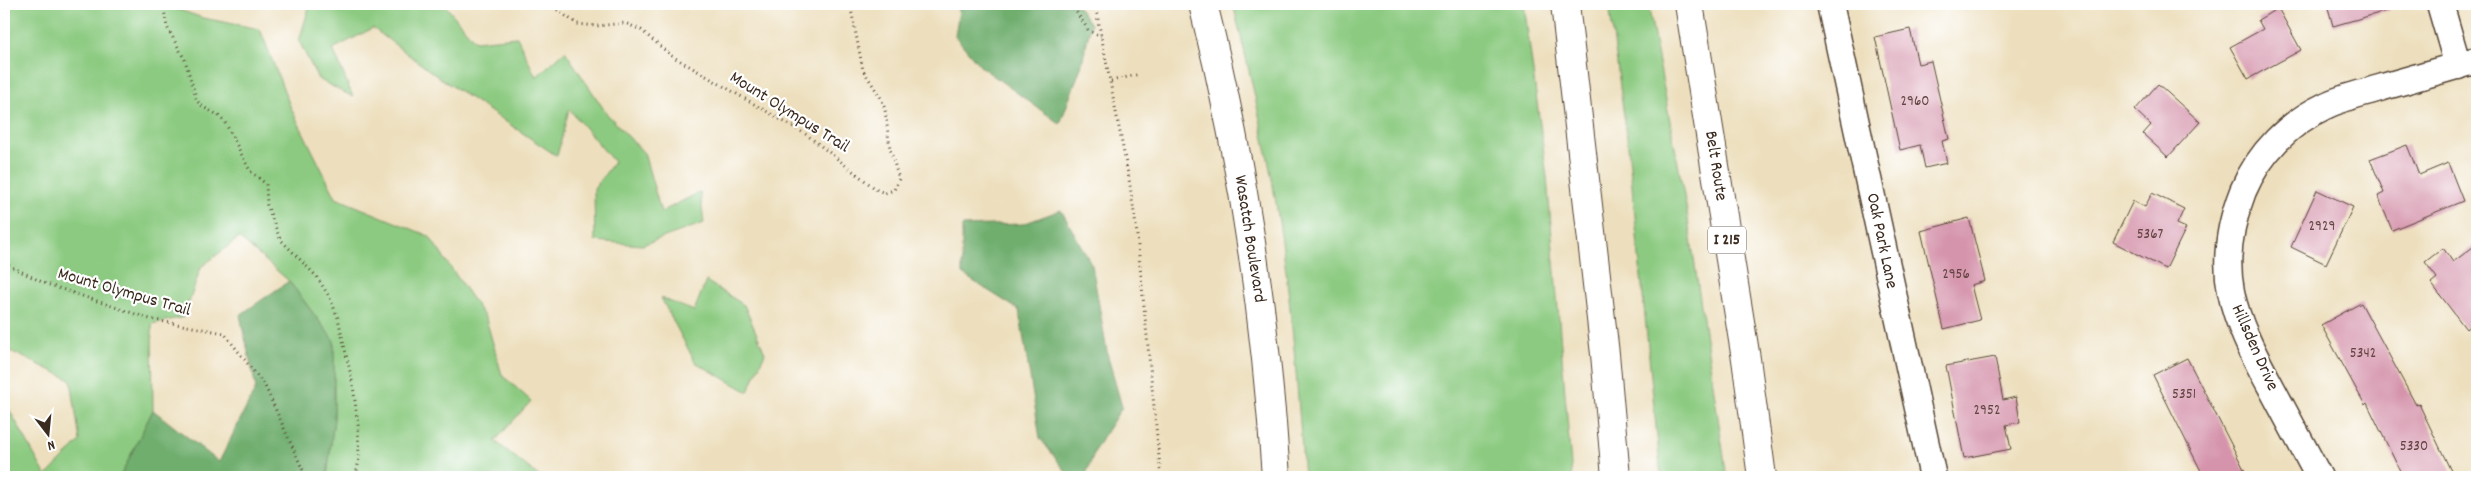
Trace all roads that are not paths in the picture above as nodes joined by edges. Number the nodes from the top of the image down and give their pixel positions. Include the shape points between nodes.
1 (1203, 4) edge
2 (1565, 4) edge
3 (1689, 4) edge
4 (1830, 4) edge
5 (2440, 4) edge
6 (2467, 63) edge
7 (1276, 477) edge
8 (1616, 477) edge
9 (1762, 477) edge
10 (1933, 477) edge
11 (2319, 477) edge

1 - 7 main road, Wasatch Boulevard via 1252,253 1263,331
2 - 8 main road
3 - 9 main road, Belt Route / I 215
4 - 10 street, Oak Park Lane
5 - 6 street
6 - 11 street, Hillsden Drive via 2346,98 2308,115 2275,142 2259,161 2238,204 2228,246 2230,290 2235,310 2251,349

